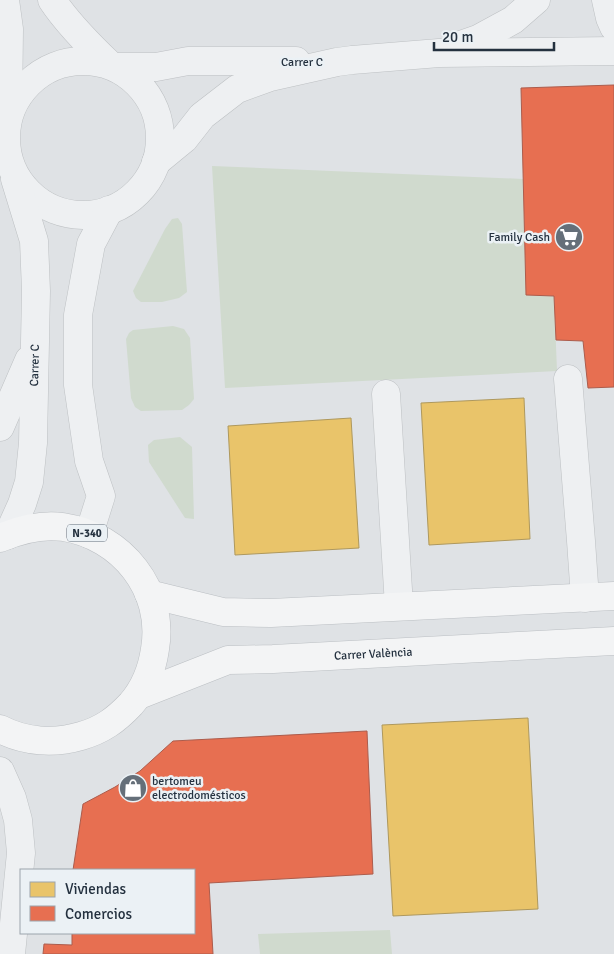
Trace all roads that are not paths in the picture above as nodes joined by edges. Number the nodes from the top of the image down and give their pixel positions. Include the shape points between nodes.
1 (5, 0) edge
2 (52, 0) edge
3 (536, 0) edge
4 (606, 0) edge
5 (614, 27) edge
6 (614, 51) edge
7 (439, 53) junction
8 (345, 61) junction
9 (112, 66) junction
10 (8, 116) junction
11 (156, 162) junction
12 (11, 165) junction
13 (109, 210) junction
14 (35, 347) junction
15 (568, 379) dead end
16 (386, 394) dead end
17 (0, 427) edge
18 (89, 534) junction
19 (4, 536) edge
20 (149, 594) junction
21 (614, 596) edge
22 (584, 598) junction
23 (399, 606) junction
24 (614, 641) edge
25 (139, 695) junction
26 (0, 729) edge
27 (0, 771) edge
28 (11, 954) edge

1 - 10 street via 9,29
2 - 9 street via 82,39
3 - 7 street, Carrer C via 513,20 478,39
4 - 5 street
6 - 7 street, Carrer C
7 - 8 street, Carrer C
8 - 9 street, Carrer C via 188,61 156,67
8 - 11 street, Carrer C via 270,78 238,89 202,116 184,139
9 - 10 street via 84,60 59,64 37,75 19,93
9 - 11 street via 134,80 158,117 160,140
10 - 12 street via 6,142
11 - 13 street via 146,182 130,199
12 - 13 street via 22,186 40,202 62,212 86,215
12 - 14 street, Carrer C via 34,241
13 - 18 street via 91,244 78,315 78,385 89,461 101,496
14 - 17 street
14 - 19 street, Carrer C via 29,482 22,504
15 - 22 street
16 - 23 street
18 - 19 main road, N-340 via 62,527 34,527
18 - 20 main road, N-340 via 117,550 129,562
20 - 23 main road via 222,612 271,613
20 - 25 main road, N-340 via 156,615 157,638 148,679
21 - 22 main road
22 - 23 main road
24 - 25 main road, Carrer València via 228,660
25 - 26 main road, N-340 via 119,716 95,732 67,740 38,741
27 - 28 street via 18,820 21,853

